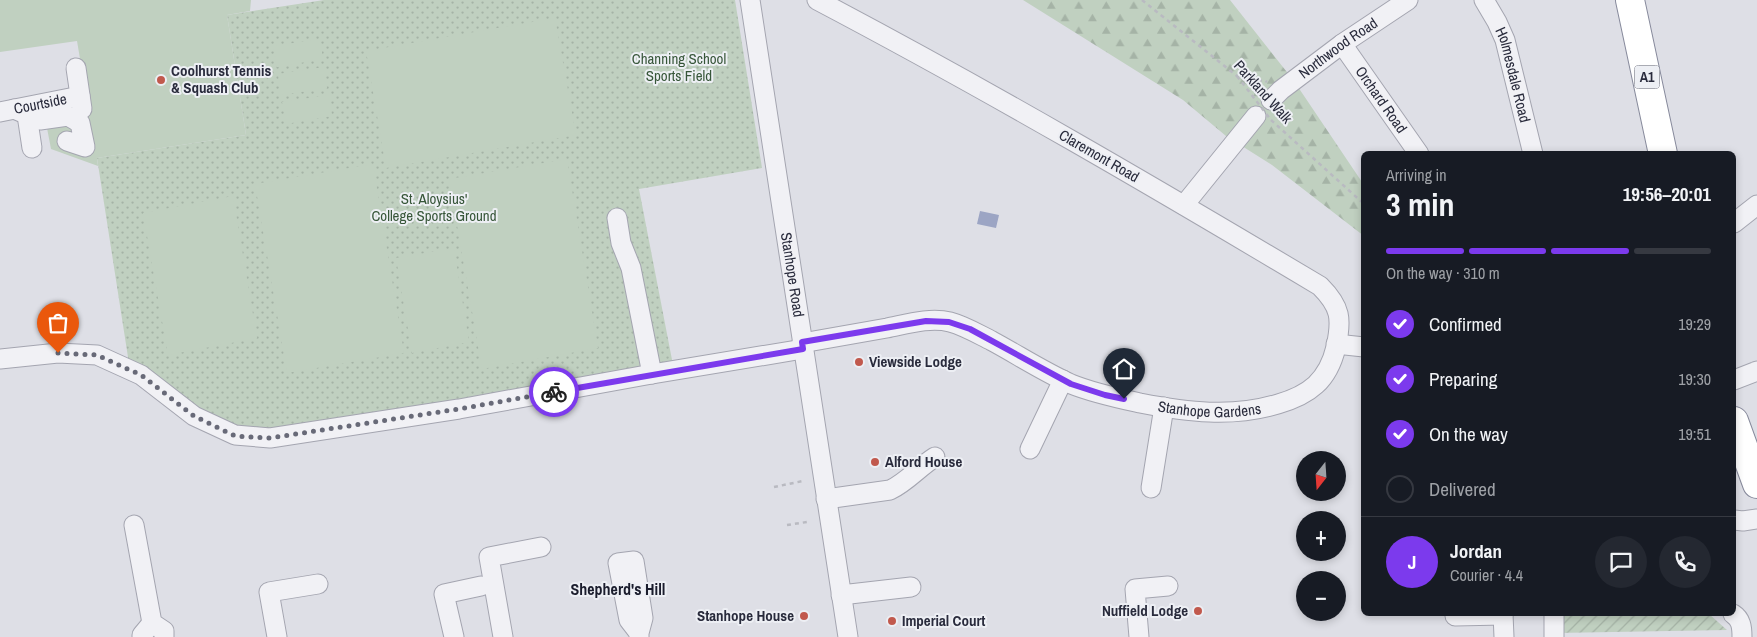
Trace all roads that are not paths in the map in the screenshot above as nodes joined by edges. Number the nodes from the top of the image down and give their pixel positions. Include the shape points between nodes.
1 (750, 0) edge
2 (817, 0) edge
3 (1408, 0) edge
4 (1484, 0) edge
5 (1630, 0) edge
6 (1342, 44) junction
7 (76, 68) dead end
8 (1276, 95) road end
9 (14, 112) edge
10 (1264, 118) road end
11 (67, 141) dead end
12 (32, 148) dead end
13 (1417, 151) edge
14 (1532, 151) edge
15 (1662, 151) edge
16 (1184, 205) junction
17 (1757, 205) edge
18 (617, 218) dead end
19 (1736, 221) edge
20 (1336, 345) junction
21 (802, 346) junction
22 (1361, 347) edge
23 (0, 359) edge
24 (1757, 371) edge
25 (652, 374) junction
26 (1736, 379) edge
27 (1063, 380) junction
28 (1164, 407) junction
29 (1736, 426) edge
30 (1030, 449) dead end
31 (935, 457) dead end
32 (1757, 484) edge
33 (1151, 488) dead end
34 (826, 499) junction
35 (134, 525) dead end
36 (540, 548) dead end
37 (318, 584) dead end
38 (480, 586) dead end
39 (1168, 586) dead end
40 (911, 587) dead end
41 (842, 595) junction
42 (1503, 616) edge
43 (1554, 616) edge
44 (1736, 616) edge
45 (147, 630) edge
46 (164, 637) edge
47 (277, 637) edge
48 (454, 637) edge
49 (503, 637) edge
50 (848, 637) edge
51 (1140, 637) edge
52 (1504, 637) edge
53 (1554, 637) edge
54 (1742, 637) edge

1 - 21 street, Stanhope Road
2 - 16 street, Claremont Road via 929,59
3 - 6 street, Northwood Road
4 - 14 street, Holmesdale Road via 1505,40
5 - 15 highway, A1
6 - 8 street, Northwood Road
6 - 13 street, Orchard Road
7 - 9 street, Courtside via 81,103
9 - 11 street via 40,120 68,116 80,123 85,148
9 - 12 street
10 - 16 street
16 - 20 street, Claremont Road via 1320,286 1338,308
17 - 19 street
18 - 25 street via 621,242 631,268
20 - 22 street
20 - 28 street, Stanhope Gardens via 1324,377 1295,399 1258,410 1219,414
21 - 25 street, Stanhope Gardens
21 - 27 street, Stanhope Gardens via 926,321 949,322 970,329
21 - 34 street, Stanhope Road
23 - 25 street, Stanhope Gardens via 58,353 97,355 141,375 194,416 235,436 270,438 459,409
24 - 26 street
27 - 28 street, Stanhope Gardens via 1105,395
27 - 30 street
28 - 33 street
29 - 32 highway
31 - 34 street via 890,490
34 - 41 street, Stanhope Road
35 - 45 street
36 - 49 street via 489,556
37 - 47 street via 269,592
38 - 48 street via 444,594
39 - 51 street via 1135,589
40 - 41 street
41 - 50 street, Stanhope Road
42 - 52 street
43 - 53 street
44 - 54 street via 1741,623
45 - 46 street via 164,631

